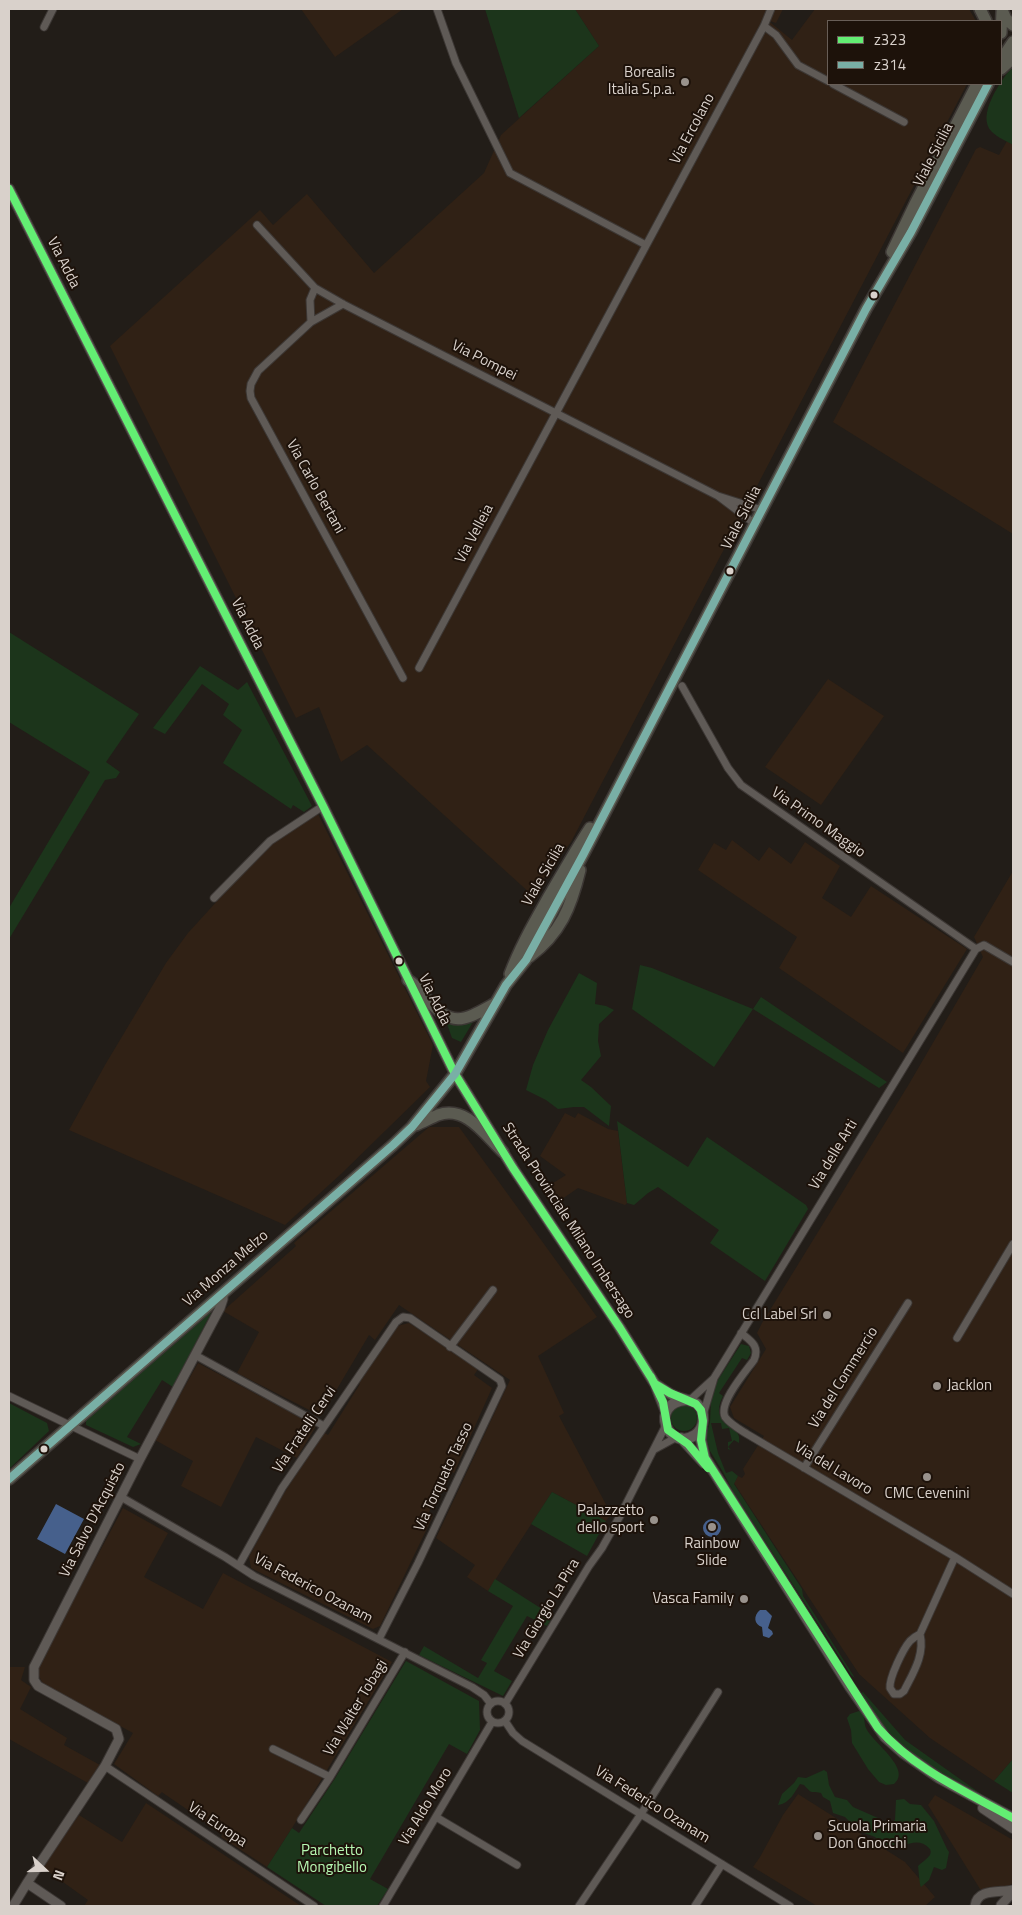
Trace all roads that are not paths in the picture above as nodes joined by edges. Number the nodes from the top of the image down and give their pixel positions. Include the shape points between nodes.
1 (52, 9) edge
2 (437, 9) edge
3 (771, 9) edge
4 (1001, 10) edge
5 (1013, 25) edge
6 (764, 26) junction
7 (44, 28) dead end
8 (1013, 42) edge
9 (1002, 58) edge
10 (1013, 58) edge
11 (1002, 68) edge
12 (827, 80) edge
13 (835, 85) edge
14 (982, 85) edge
15 (983, 85) edge
16 (904, 122) dead end
17 (9, 189) edge
18 (257, 225) dead end
19 (646, 245) junction
20 (316, 288) junction
21 (875, 290) junction
22 (343, 304) junction
23 (311, 322) junction
24 (556, 413) junction
25 (718, 496) junction
26 (762, 510) junction
27 (755, 524) junction
28 (419, 668) dead end
29 (403, 678) dead end
30 (682, 686) dead end
31 (619, 785) junction
32 (323, 806) junction
33 (583, 855) junction
34 (214, 898) dead end
35 (558, 900) junction
36 (544, 906) junction
37 (564, 918) junction
38 (547, 922) junction
39 (977, 947) junction
40 (526, 960) junction
41 (1013, 962) edge
42 (408, 980) junction
43 (506, 985) junction
44 (496, 1003) junction
45 (455, 1074) junction
46 (412, 1127) junction
47 (503, 1152) junction
48 (1013, 1244) edge
49 (493, 1290) dead end
50 (223, 1292) junction
51 (908, 1303) dead end
52 (403, 1317) joint
53 (741, 1333) junction
54 (957, 1338) dead end
55 (450, 1347) junction
56 (195, 1355) junction
57 (714, 1378) junction
58 (655, 1384) junction
59 (9, 1396) edge
60 (688, 1400) junction
61 (666, 1412) junction
62 (703, 1416) junction
63 (71, 1424) junction
64 (666, 1425) junction
65 (324, 1426) junction
66 (702, 1427) junction
67 (679, 1438) junction
68 (655, 1449) junction
69 (140, 1459) junction
70 (804, 1468) junction
71 (9, 1479) edge
72 (722, 1488) junction
73 (121, 1497) junction
74 (955, 1557) junction
75 (239, 1565) junction
76 (1013, 1594) edge
77 (920, 1634) junction
78 (379, 1639) junction
79 (406, 1652) junction
80 (718, 1692) dead end
81 (491, 1704) junction
82 (505, 1704) junction
83 (505, 1721) junction
84 (492, 1722) junction
85 (273, 1749) dead end
86 (105, 1766) junction
87 (330, 1777) junction
88 (954, 1787) junction
89 (642, 1814) junction
90 (436, 1816) junction
91 (1013, 1818) edge
92 (301, 1820) dead end
93 (1013, 1828) edge
94 (722, 1864) junction
95 (516, 1865) dead end
96 (27, 1883) junction
97 (1013, 1891) edge
98 (991, 1893) junction
99 (582, 1905) edge
100 (13, 1906) edge
101 (61, 1906) edge
102 (314, 1906) edge
103 (383, 1906) edge
104 (695, 1906) edge
105 (790, 1906) edge
106 (975, 1906) edge
107 (1001, 1906) edge

1 - 7 street
2 - 19 street via 456,63 510,173
3 - 6 street, Via Ercolano
4 - 5 main road
6 - 12 street via 776,35 798,65
6 - 19 street, Via Ercolano
8 - 9 main road
10 - 11 main road
13 - 16 street
14 - 21 main road, Viale Sicilia via 968,100 904,224
15 - 21 main road, Viale Sicilia via 916,223
17 - 32 main road, Via Adda
18 - 20 street, Via Pompei
19 - 24 street, Via Ercolano
20 - 22 street, Via Pompei
20 - 23 street via 310,300
21 - 26 main road, Viale Sicilia
22 - 23 street, Via Carlo Bertani
22 - 24 street, Via Pompei
23 - 29 street, Via Carlo Bertani via 258,371 251,384 251,398
24 - 25 street, Via Pompei
24 - 28 street, Via Velleia
25 - 26 street, Via Pompei
25 - 27 street, Via Pompei
26 - 27 main road, Viale Sicilia
27 - 31 main road, Viale Sicilia
30 - 39 street, Via Primo Maggio via 741,786
31 - 33 main road, Viale Sicilia
31 - 36 main road, Viale Sicilia via 575,851
32 - 34 street via 270,840
32 - 42 main road, Via Adda
33 - 35 main road, Viale Sicilia
33 - 37 main road via 573,897
35 - 36 main road
35 - 37 main road via 565,906
35 - 38 main road, Viale Sicilia
36 - 38 main road via 542,916
36 - 43 main road, Viale Sicilia via 517,955
37 - 38 main road via 556,924
37 - 40 main road via 554,934
38 - 40 main road, Viale Sicilia
39 - 41 street, Via Primo Maggio via 988,947
39 - 53 street, Via delle Arti
40 - 43 main road, Viale Sicilia
42 - 44 main road via 436,1009 451,1018 468,1019
42 - 45 main road, Via Adda
43 - 44 main road, Viale Sicilia
44 - 45 main road, Viale Sicilia
45 - 46 main road, Via Monza Melzo
45 - 47 main road, Strada Provinciale Milano Imbersago
46 - 47 main road via 439,1115 457,1114 470,1120
46 - 50 main road, Via Monza Melzo
47 - 58 main road, Strada Provinciale Milano Imbersago
48 - 54 street
49 - 55 street
50 - 56 street, Via Salvo D'Acquisto via 220,1308
50 - 63 main road, Via Monza Melzo
51 - 70 street, Via del Commercio
52 - 55 street, Via Torquato Tasso via 411,1319
52 - 65 street, Via Fratelli Cervi via 396,1322
53 - 57 street, Via delle Arti
53 - 70 street, Via del Lavoro via 756,1346 756,1353 727,1399 724,1414 736,1427
55 - 78 street, Via Torquato Tasso via 500,1380 502,1386
56 - 65 street
56 - 69 street, Via Salvo D'Acquisto
57 - 60 street, Via delle Arti
57 - 62 street, Via delle Arti
58 - 60 main road, Strada Provinciale Milano Imbersago
58 - 61 main road, Strada Provinciale Milano Imbersago
59 - 63 street
60 - 61 main road via 674,1403
60 - 62 main road via 696,1404
61 - 64 main road
62 - 66 main road
63 - 69 street
63 - 71 main road, Via Monza Melzo
64 - 67 main road
64 - 68 street, Via Giorgio La Pira
65 - 75 street, Via Fratelli Cervi via 272,1504
66 - 67 main road via 693,1436
66 - 72 main road via 703,1453
67 - 68 street
67 - 72 main road via 700,1457
68 - 82 street, Via Giorgio La Pira via 604,1545
69 - 73 street, Via Salvo D'Acquisto
70 - 74 street, Via del Lavoro
72 - 88 main road via 882,1732 902,1753
73 - 75 street, Via Federico Ozanam
73 - 86 street, Via Salvo D'Acquisto via 33,1674 38,1686 113,1727 119,1734 118,1745
74 - 76 street, Via del Lavoro
74 - 77 street
75 - 78 street, Via Federico Ozanam via 254,1576
77 - 77 street via 908,1644 890,1681 894,1694 904,1691 919,1658
78 - 79 street, Via Federico Ozanam
79 - 81 street, Via Federico Ozanam via 472,1687
79 - 87 street, Via Walter Tobagi
80 - 89 street
81 - 82 street via 496,1701
81 - 84 street via 487,1713
82 - 83 street via 510,1713
83 - 84 street via 499,1724
83 - 89 street, Via Federico Ozanam via 522,1741
84 - 90 street, Via Aldo Moro
85 - 87 street, Via Walter Tobagi
86 - 96 street
86 - 102 street, Via Europa
87 - 92 street, Via Walter Tobagi
88 - 91 main road
88 - 93 main road
89 - 94 street, Via Federico Ozanam
89 - 99 street
90 - 95 street
90 - 103 street, Via Aldo Moro
94 - 104 street
94 - 105 street, Via Federico Ozanam
96 - 100 street
96 - 101 street
97 - 98 street
97 - 107 street
98 - 106 street via 979,1896
98 - 107 street via 998,1897

